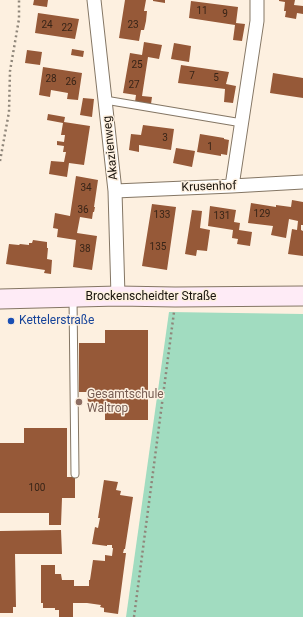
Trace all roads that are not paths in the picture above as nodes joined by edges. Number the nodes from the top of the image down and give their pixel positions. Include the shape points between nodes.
1 (94, 0) edge
2 (257, 0) edge
3 (105, 100) junction
4 (242, 123) junction
5 (303, 182) edge
6 (232, 186) junction
7 (115, 191) junction
8 (118, 296) junction
9 (303, 296) edge
10 (73, 297) junction
11 (0, 299) edge
12 (75, 474) dead end

1 - 3 street, Akazienweg
2 - 4 street via 257,20
3 - 4 lane
3 - 7 street, Akazienweg
4 - 6 street
5 - 6 street, Krusenhof
6 - 7 street, Krusenhof
7 - 8 street, Akazienweg
8 - 9 street, Brockenscheidter Straße
8 - 10 street, Brockenscheidter Straße
10 - 11 street, Brockenscheidter Straße
10 - 12 lane

